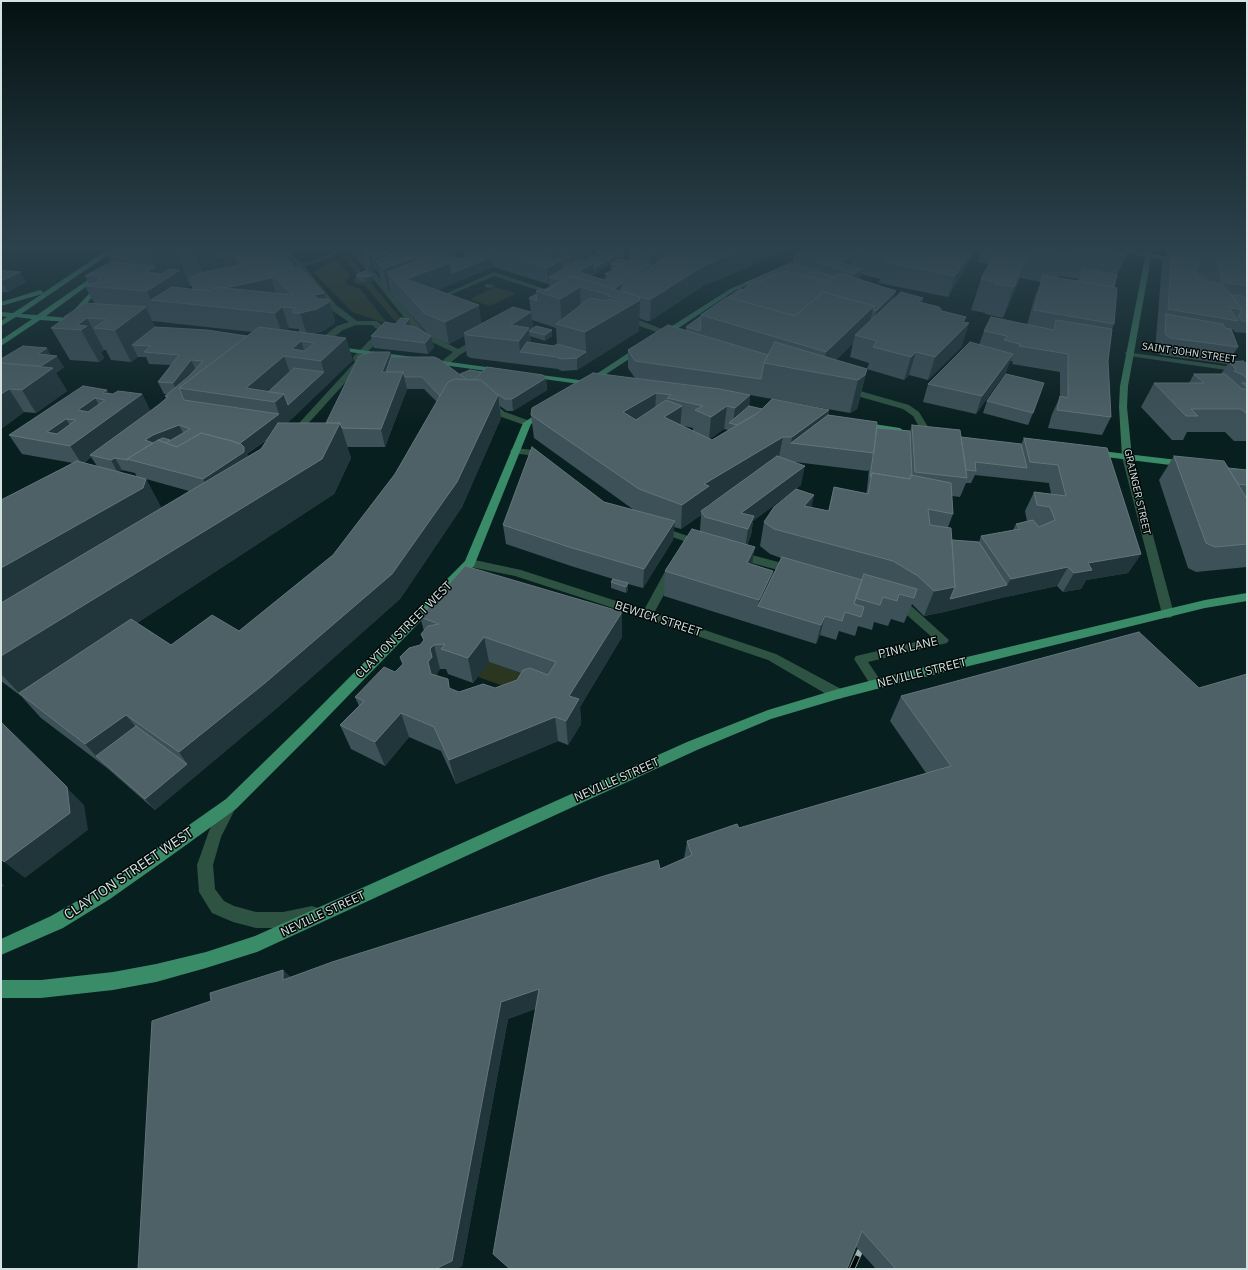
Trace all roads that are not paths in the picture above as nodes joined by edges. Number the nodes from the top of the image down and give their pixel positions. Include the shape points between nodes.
1 (22, 309) edge
2 (51, 309) edge
3 (79, 309) edge
4 (336, 309) edge
5 (403, 309) edge
6 (702, 309) edge
7 (1137, 309) edge
8 (1, 314) edge
9 (13, 315) junction
10 (619, 316) edge
11 (40, 317) junction
12 (355, 323) junction
13 (1, 324) edge
14 (666, 333) junction
15 (485, 337) edge
16 (682, 338) edge
17 (1, 344) edge
18 (313, 346) joint
19 (363, 352) junction
20 (458, 352) junction
21 (1129, 354) junction
22 (445, 363) junction
23 (1247, 371) edge
24 (508, 372) edge
25 (524, 374) edge
26 (456, 379) edge
27 (587, 383) junction
28 (603, 385) edge
29 (841, 388) edge
30 (575, 391) edge
31 (479, 396) edge
32 (551, 407) edge
33 (527, 423) junction
34 (856, 424) edge
35 (932, 435) joint
36 (289, 440) edge
37 (515, 451) junction
38 (1083, 452) edge
39 (1127, 457) junction
40 (548, 465) edge
41 (1196, 465) edge
42 (653, 527) edge
43 (711, 547) edge
44 (726, 551) edge
45 (677, 560) edge
46 (470, 563) junction
47 (801, 573) edge
48 (883, 596) edge
49 (1247, 597) edge
50 (1168, 614) junction
51 (647, 615) junction
52 (877, 684) junction
53 (838, 694) junction
54 (231, 804) junction
55 (334, 910) junction
56 (1, 948) edge
57 (1, 989) edge

1 - 9 main road
2 - 11 main road
3 - 11 main road via 77,314 88,320
4 - 12 street
5 - 20 street via 422,334
6 - 14 street
7 - 21 street, GRAINGER STREET
8 - 9 main road
9 - 11 main road
9 - 13 main road
10 - 14 street
11 - 17 main road
12 - 18 street via 340,328
12 - 19 street via 374,323 382,329 381,334
14 - 16 street
14 - 27 street
15 - 20 street
18 - 19 main road
19 - 22 main road
19 - 36 street via 357,358 358,362
20 - 22 street
21 - 23 street, SAINT JOHN STREET
21 - 39 street, GRAINGER STREET via 1123,407
22 - 24 main road
22 - 26 street via 444,370
25 - 27 main road
27 - 28 main road
27 - 30 main road
29 - 35 street via 906,407 916,414
31 - 33 street via 502,414
32 - 33 main road
33 - 37 main road, CLAYTON STREET WEST
34 - 35 main road
37 - 40 street via 530,452
37 - 46 main road, CLAYTON STREET WEST
38 - 39 main road
39 - 41 main road
39 - 50 street, GRAINGER STREET
42 - 43 street via 687,544
44 - 47 street
45 - 51 street
46 - 51 street, BEWICK STREET via 517,573
46 - 54 main road, CLAYTON STREET WEST
48 - 52 street, PINK LANE via 904,606 944,640 860,659
49 - 50 main road, NEVILLE STREET
50 - 52 main road, NEVILLE STREET
51 - 53 street, BEWICK STREET via 772,657
52 - 53 main road, NEVILLE STREET
53 - 55 main road, NEVILLE STREET via 768,715 692,746
54 - 55 street, CLAYTON STREET WEST via 214,836 206,865 207,892 218,907 256,920 283,920
54 - 56 main road, CLAYTON STREET WEST via 104,894 57,922
55 - 57 main road, NEVILLE STREET via 257,944 156,973 41,989

